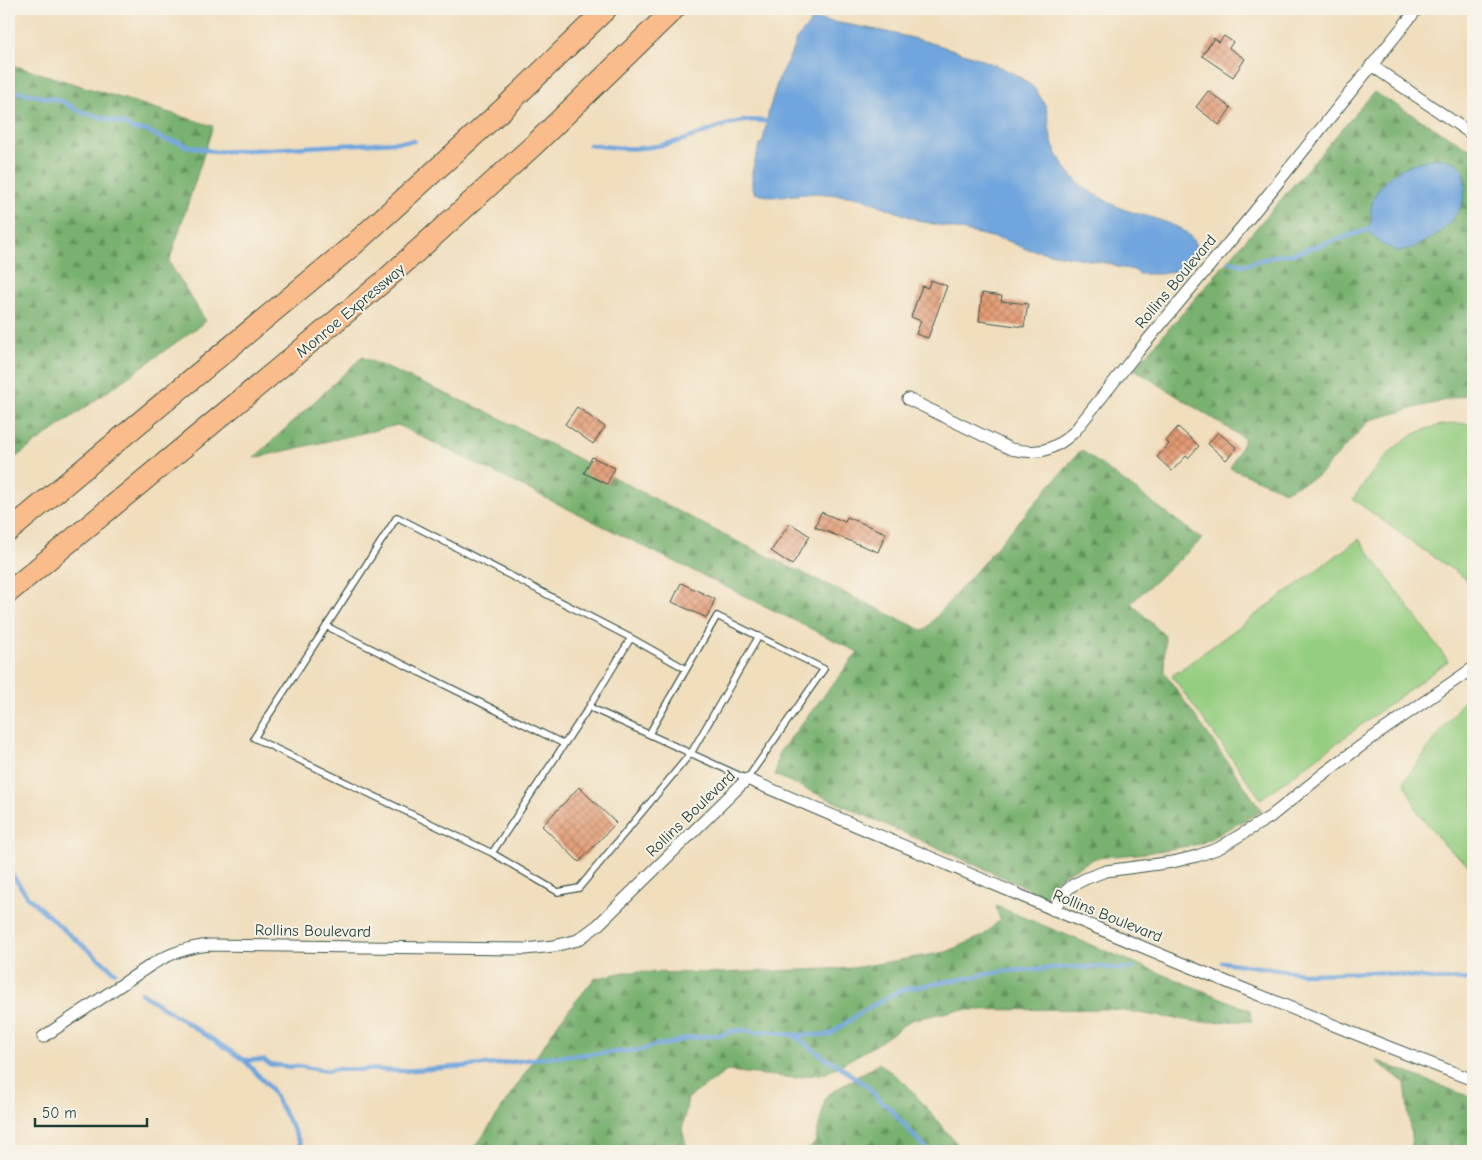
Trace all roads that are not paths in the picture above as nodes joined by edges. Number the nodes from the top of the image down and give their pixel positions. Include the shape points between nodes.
1 (606, 9) edge
2 (674, 9) edge
3 (1417, 9) edge
4 (1371, 64) junction
5 (1473, 134) edge
6 (908, 399) dead end
7 (9, 531) edge
8 (9, 592) edge
9 (326, 626) junction
10 (759, 636) junction
11 (632, 638) junction
12 (1473, 668) edge
13 (686, 669) junction
14 (589, 707) junction
15 (649, 734) junction
16 (564, 744) junction
17 (691, 753) junction
18 (747, 779) junction
19 (492, 854) junction
20 (1053, 910) junction
21 (44, 1037) dead end
22 (1473, 1080) edge

1 - 7 highway via 503,109 352,246
2 - 8 highway, Monroe Expressway via 535,144 384,282
3 - 4 street, Rollins Boulevard
4 - 5 street
4 - 6 street, Rollins Boulevard via 1251,216 1063,442 1052,449 1037,452 1011,449
9 - 11 lane via 397,517
9 - 16 lane
9 - 19 lane via 254,738
10 - 13 lane via 717,616
10 - 17 lane
10 - 18 lane via 824,668
11 - 13 lane
11 - 14 lane
12 - 20 street via 1361,746 1270,816 1219,848 1173,862 1106,871 1087,878 1067,890
13 - 15 lane
14 - 15 lane
14 - 16 lane
15 - 17 lane
16 - 19 lane
17 - 18 lane
17 - 19 lane via 579,888 558,892
18 - 20 street, Rollins Boulevard
18 - 21 street, Rollins Boulevard via 598,926 578,940 525,949 195,946 165,956
20 - 22 street, Rollins Boulevard

